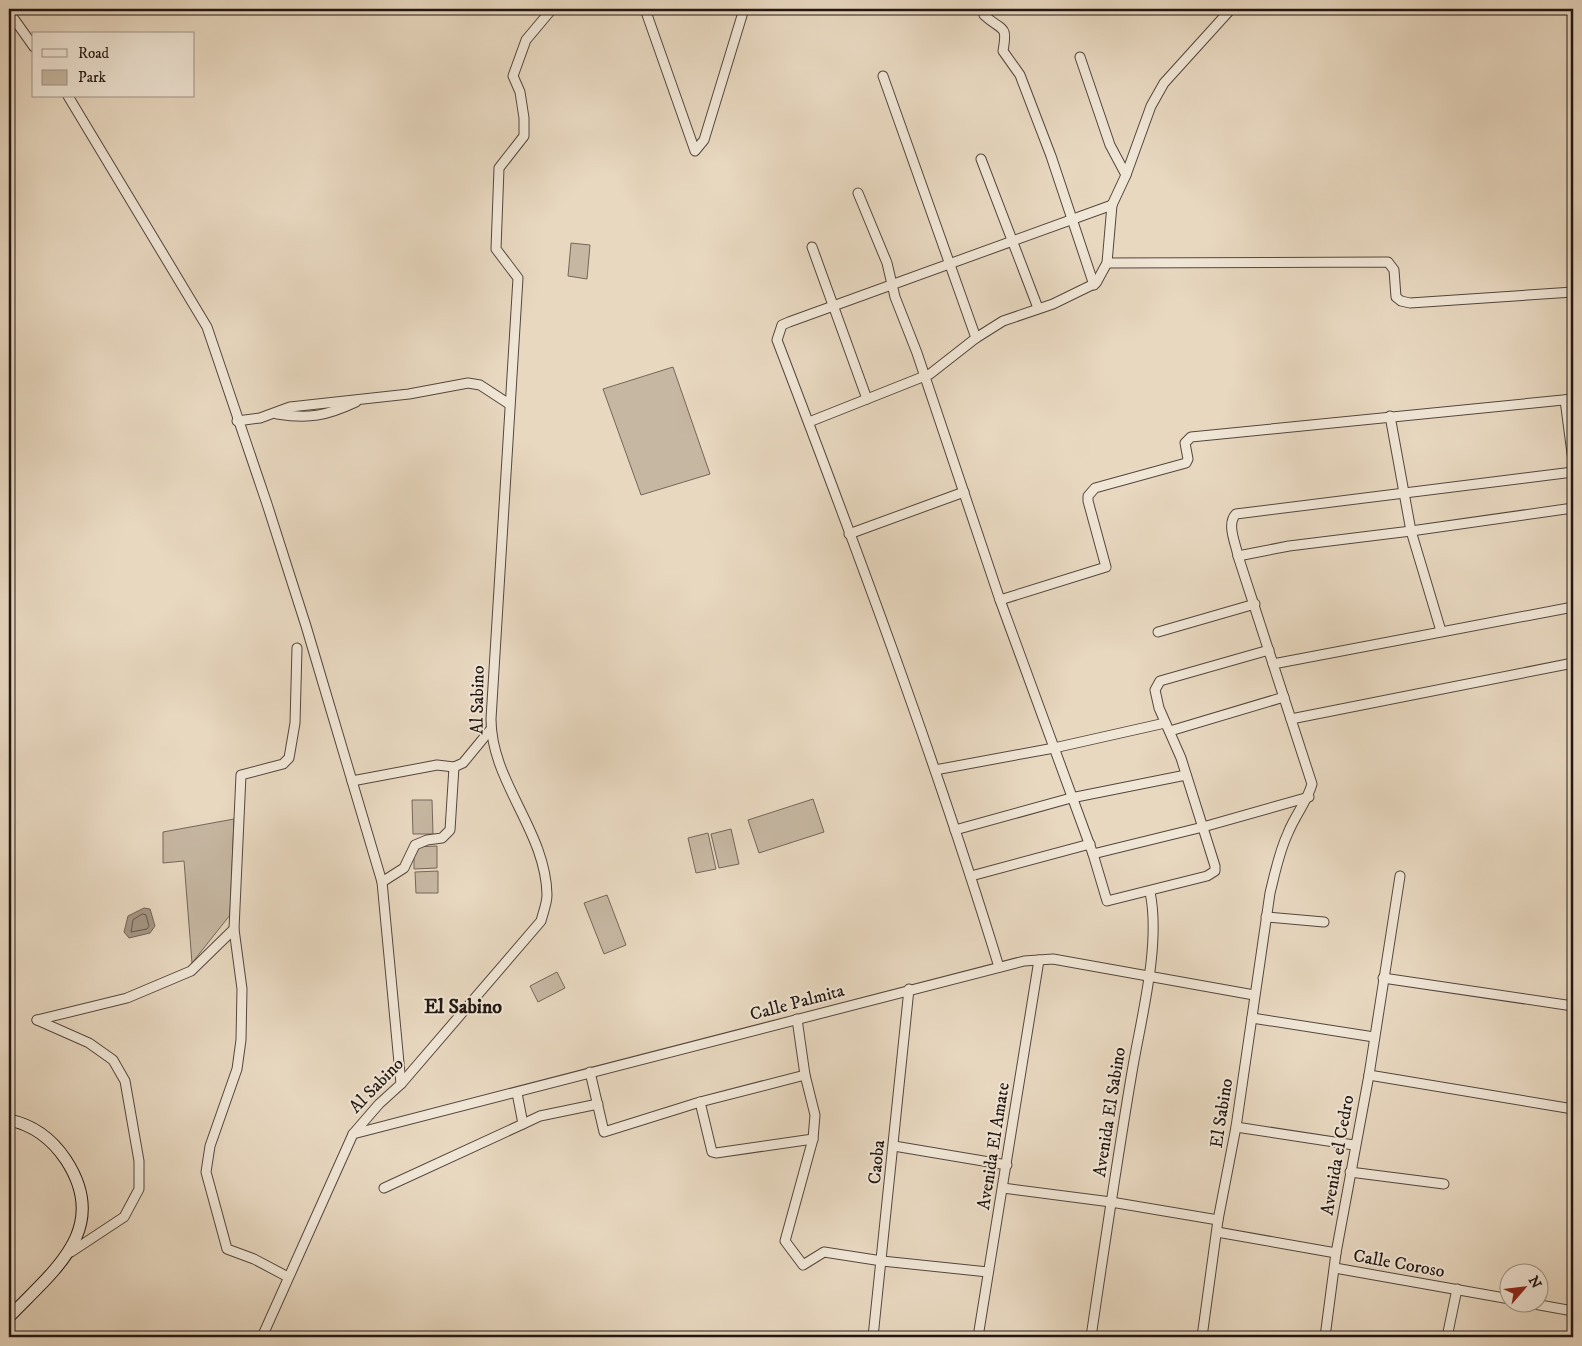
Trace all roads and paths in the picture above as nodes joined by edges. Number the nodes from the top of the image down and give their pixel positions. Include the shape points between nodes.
1 (552, 9) edge
2 (646, 9) edge
3 (744, 9) edge
4 (985, 9) edge
5 (1231, 9) edge
6 (9, 12) edge
7 (32, 44) edge
8 (1080, 57) dead end
9 (883, 76) dead end
10 (69, 98) edge
11 (981, 159) dead end
12 (1126, 175) junction
13 (858, 193) dead end
14 (1112, 205) junction
15 (1071, 221) junction
16 (1012, 242) junction
17 (812, 247) dead end
18 (1107, 263) junction
19 (950, 265) junction
20 (892, 284) junction
21 (1094, 285) junction
22 (1573, 292) edge
23 (835, 306) junction
24 (1038, 308) junction
25 (976, 338) junction
26 (925, 376) junction
27 (867, 399) junction
28 (1569, 400) edge
29 (509, 404) junction
30 (1390, 416) junction
31 (238, 421) junction
32 (809, 422) junction
33 (1573, 461) edge
34 (1573, 472) edge
35 (964, 492) junction
36 (1403, 493) junction
37 (1573, 508) edge
38 (1410, 531) junction
39 (849, 534) junction
40 (1238, 556) junction
41 (1000, 600) junction
42 (1255, 604) junction
43 (1573, 607) edge
44 (1441, 631) junction
45 (1158, 632) dead end
46 (297, 648) dead end
47 (1269, 650) junction
48 (1573, 663) edge
49 (1273, 664) junction
50 (1284, 697) junction
51 (1291, 719) junction
52 (1168, 727) junction
53 (490, 729) junction
54 (1054, 748) junction
55 (454, 767) junction
56 (935, 770) junction
57 (1186, 775) junction
58 (352, 781) junction
59 (1309, 797) junction
60 (1071, 798) junction
61 (1203, 827) junction
62 (955, 830) junction
63 (1090, 844) junction
64 (1093, 854) junction
65 (971, 876) junction
66 (1400, 876) dead end
67 (382, 882) junction
68 (1150, 892) junction
69 (1266, 917) junction
70 (1324, 922) dead end
71 (234, 929) junction
72 (1040, 960) junction
73 (999, 968) junction
74 (1148, 977) junction
75 (1383, 978) junction
76 (909, 989) junction
77 (1254, 995) junction
78 (1573, 1006) edge
79 (1252, 1018) junction
80 (797, 1019) junction
81 (1374, 1037) junction
82 (590, 1072) junction
83 (805, 1074) junction
84 (1369, 1075) junction
85 (401, 1084) junction
86 (517, 1092) junction
87 (700, 1102) junction
88 (598, 1104) junction
89 (1573, 1109) edge
90 (9, 1120) edge
91 (523, 1124) junction
92 (1236, 1127) junction
93 (353, 1134) junction
94 (813, 1140) junction
95 (1354, 1145) junction
96 (894, 1146) junction
97 (1007, 1165) junction
98 (1350, 1172) junction
99 (1444, 1184) dead end
100 (384, 1188) dead end
101 (1003, 1188) junction
102 (1111, 1202) junction
103 (1218, 1220) junction
104 (1217, 1232) junction
105 (71, 1252) junction
106 (1336, 1253) junction
107 (882, 1261) junction
108 (1335, 1268) junction
109 (988, 1272) junction
110 (288, 1277) junction
111 (1458, 1289) junction
112 (1500, 1297) edge
113 (1550, 1307) edge
114 (1573, 1311) edge
115 (9, 1317) edge
116 (262, 1337) edge
117 (873, 1337) edge
118 (978, 1337) edge
119 (1091, 1337) edge
120 (1202, 1337) edge
121 (1325, 1337) edge
122 (1447, 1337) edge

1 - 29 street, Al Sabino via 526,40 512,76 520,92 524,136 499,168 496,249 518,278
2 - 3 street via 695,152 704,140
4 - 15 street via 984,15 1004,28 1003,51 1020,75 1051,156
5 - 12 street via 1164,83 1151,106
6 - 7 street
8 - 12 street via 1110,145
9 - 19 street
10 - 31 street via 207,327
11 - 16 street
12 - 14 street
13 - 20 street
14 - 15 street
14 - 18 street
15 - 16 street
15 - 21 street
16 - 19 street
16 - 24 street
17 - 23 street
18 - 21 street
18 - 22 street via 1388,262 1394,270 1396,297 1410,303
19 - 20 street
19 - 25 street
20 - 23 street
20 - 26 street
21 - 24 street
23 - 27 street
23 - 32 street via 782,325 778,331 777,340
24 - 25 street via 1003,321
25 - 26 street
26 - 27 street
26 - 35 street
27 - 32 street
28 - 30 street
28 - 33 street
29 - 31 street via 480,385 468,383 358,401 290,407 277,414
29 - 53 street, Al Sabino
30 - 36 street
30 - 41 street via 1191,436 1185,443 1186,463 1094,488 1090,492 1088,501 1106,567
31 - 58 street via 306,626
32 - 39 street
34 - 36 street
35 - 39 street
35 - 41 street
36 - 38 street
36 - 40 street via 1236,514 1231,526
37 - 38 street
38 - 40 street via 1289,546
38 - 44 street
39 - 56 street
40 - 42 street
41 - 54 street
42 - 45 street
42 - 47 street
43 - 44 street
44 - 49 street
46 - 71 street via 295,723 290,758 283,764 241,776
47 - 49 street
47 - 52 street via 1160,681 1155,690
48 - 51 street
49 - 50 street
50 - 51 street
50 - 52 street via 1222,718
51 - 59 street via 1310,774
52 - 54 street
52 - 57 street
53 - 55 street via 464,763
53 - 85 street, Al Sabino via 495,754 541,857 548,896 541,921
54 - 56 street
54 - 60 street
55 - 58 street via 438,766
55 - 67 street via 450,830 442,838 415,845 404,868
56 - 62 street
57 - 60 street
57 - 61 street
58 - 67 street
59 - 61 street
59 - 69 street, El Sabino via 1288,832 1278,860
60 - 62 street
60 - 63 street
61 - 64 street
61 - 68 street via 1215,866 1212,874
62 - 65 street
63 - 64 street
63 - 65 street
64 - 68 street via 1107,901
65 - 73 street
66 - 75 street, Avenida el Cedro
67 - 85 street
68 - 74 street, Avenida El Sabino via 1154,923
69 - 70 street
69 - 77 street, El Sabino
71 - 105 street via 191,971 127,998 37,1020 89,1043 113,1060 125,1081 139,1161 139,1189 124,1217
71 - 110 street via 242,990 241,1040 237,1070 210,1146 206,1172 227,1249
72 - 73 street, Calle Palmita
72 - 74 street, Calle Palmita via 1053,959
72 - 97 street, Avenida El Amate
73 - 76 street, Calle Palmita
74 - 77 street, Calle Palmita
74 - 102 street, Avenida El Sabino
75 - 78 street
75 - 81 street, Avenida el Cedro
76 - 80 street, Calle Palmita
76 - 96 street, Caoba
77 - 79 street, El Sabino
79 - 81 street
79 - 92 street, El Sabino
80 - 82 street, Calle Palmita
80 - 83 street
81 - 84 street, Avenida el Cedro
82 - 86 street, Calle Palmita
82 - 88 street
83 - 87 street
83 - 94 street via 815,1115
84 - 89 street
84 - 95 street, Avenida el Cedro
85 - 93 street, Al Sabino
86 - 91 street
86 - 93 street, Calle Palmita
87 - 88 street via 604,1132
87 - 94 street via 710,1149 716,1154
88 - 91 street via 540,1116
90 - 105 main road via 46,1137 75,1174 82,1191 84,1209
91 - 100 street
92 - 95 street
92 - 103 street, El Sabino
93 - 110 street, Al Sabino
94 - 107 street via 785,1241 803,1265 824,1252
95 - 98 street, Avenida el Cedro
96 - 97 street
96 - 107 street, Caoba
97 - 101 street, Avenida El Amate
98 - 99 street
98 - 106 street, Avenida el Cedro
101 - 102 street
101 - 109 street, Avenida El Amate
102 - 103 street
102 - 119 street, Avenida El Sabino
103 - 104 street, El Sabino
104 - 106 street, Calle Coroso
104 - 120 street, El Sabino
105 - 115 main road
106 - 108 street, Avenida el Cedro
107 - 109 street
107 - 117 street, Caoba
108 - 111 street, Calle Coroso
108 - 121 street, Avenida el Cedro
109 - 118 street, Avenida El Amate
110 - 116 street, Al Sabino
111 - 112 street, Calle Coroso
111 - 122 street
113 - 114 street

